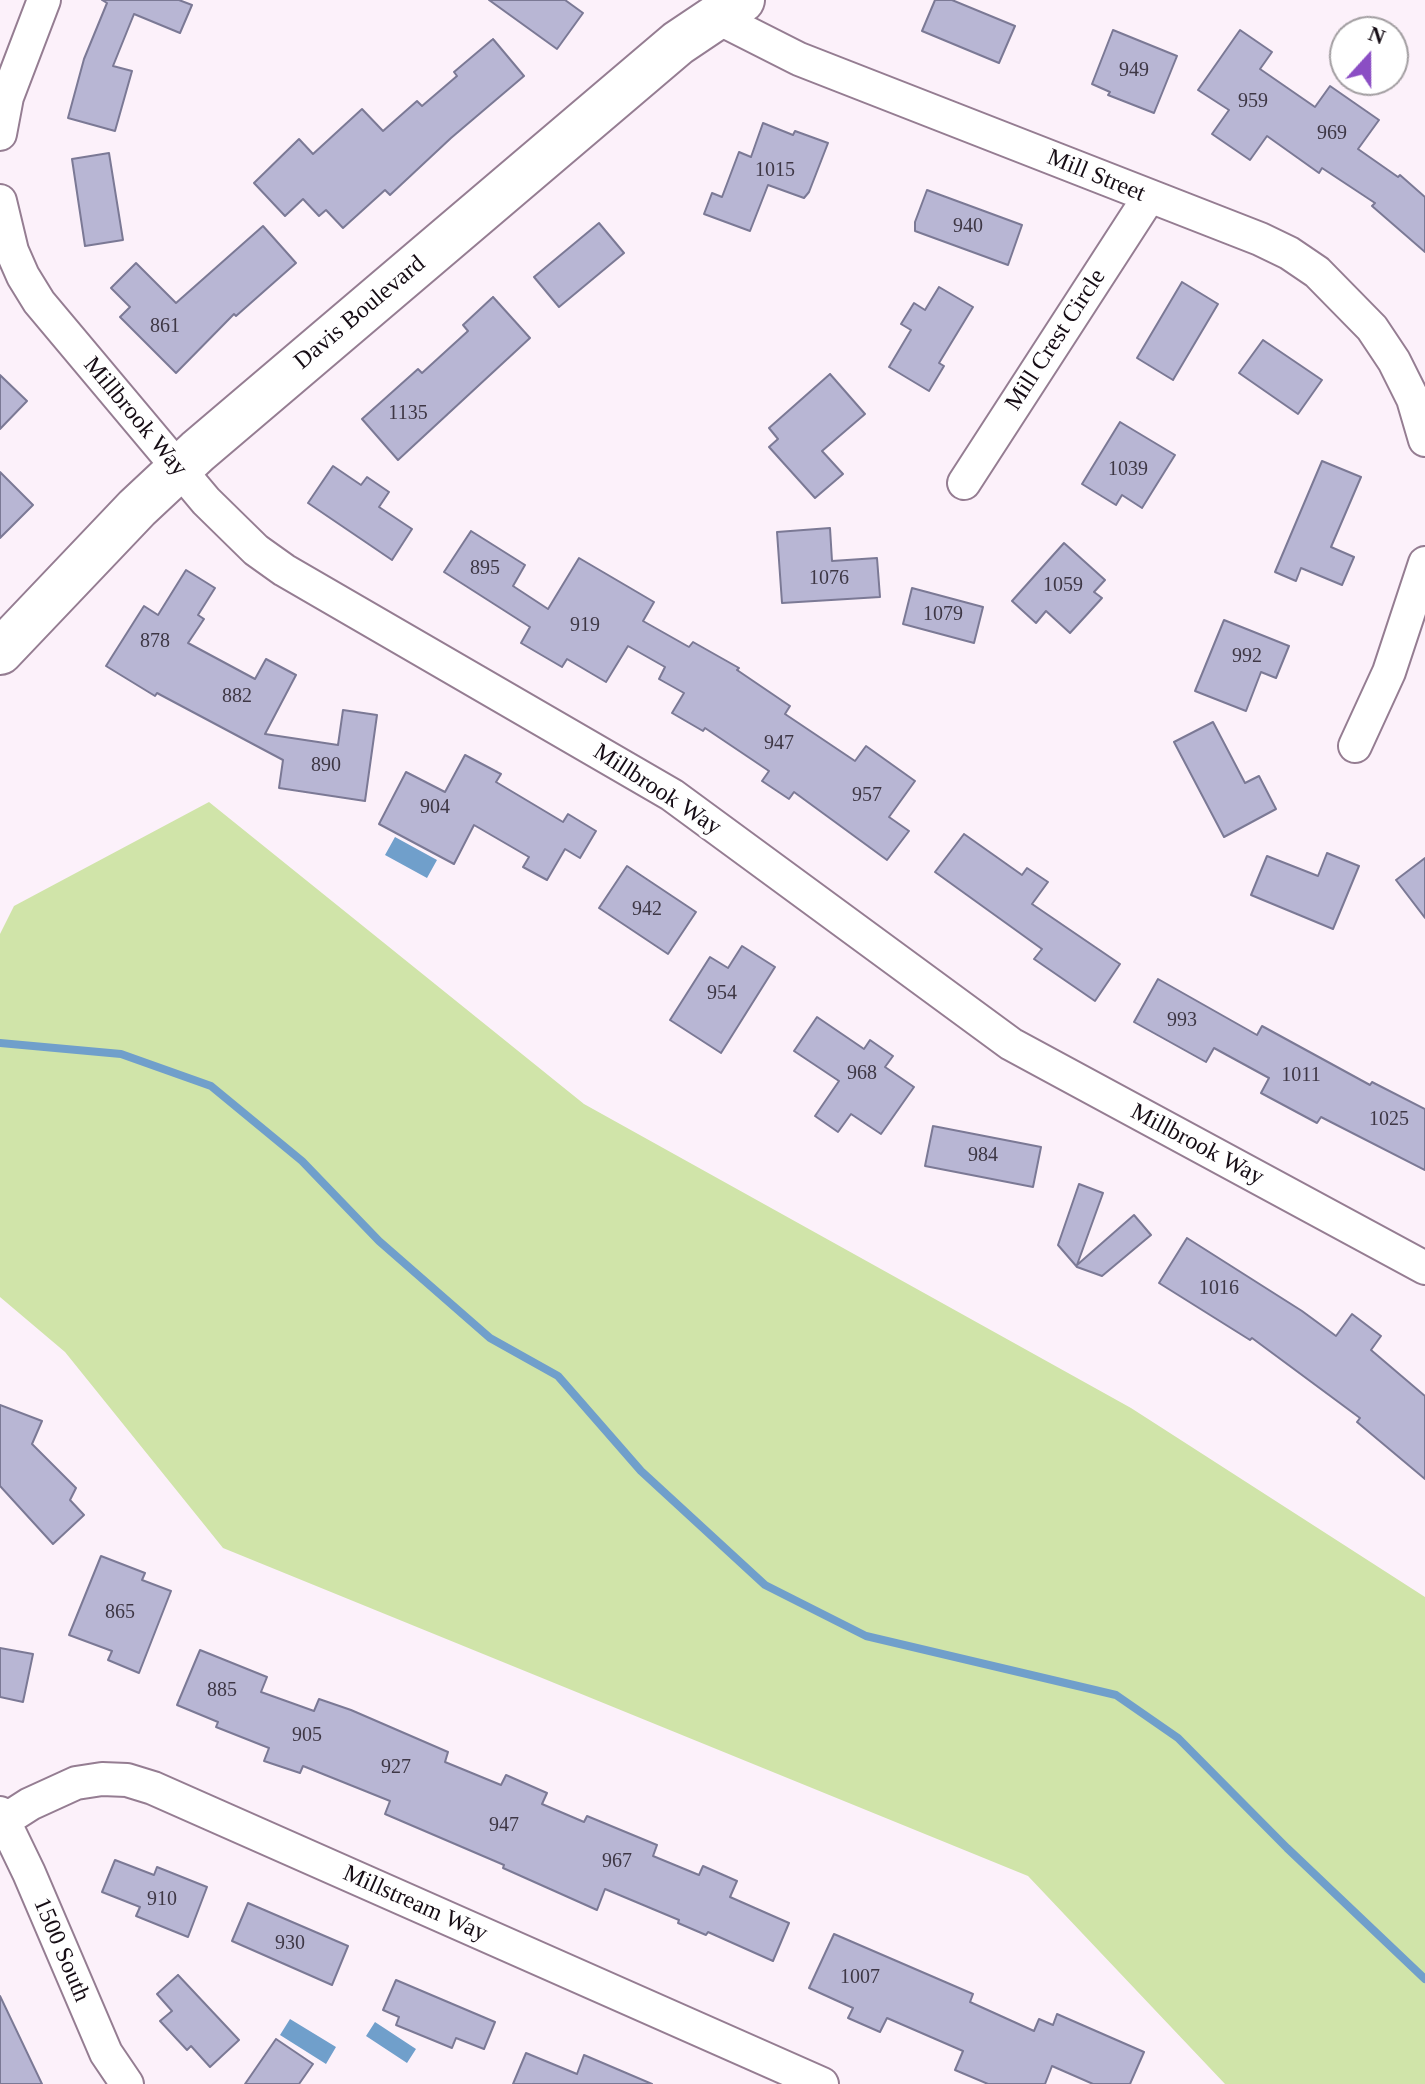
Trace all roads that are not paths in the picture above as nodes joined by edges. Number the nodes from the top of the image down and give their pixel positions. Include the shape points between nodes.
1 (44, 0) edge
2 (715, 6) edge
3 (0, 134) edge
4 (1149, 197) junction
5 (0, 201) edge
6 (1425, 440) edge
7 (178, 469) junction
8 (964, 483) dead end
9 (1425, 563) edge
10 (0, 652) edge
11 (1355, 746) dead end
12 (1425, 1268) edge
13 (2, 1817) edge
14 (127, 2084) edge
15 (822, 2084) edge

1 - 3 street via 7,97
2 - 4 street, Mill Street via 799,59
2 - 7 street, Davis Boulevard
4 - 6 street, Mill Street via 1260,239 1317,272 1363,318 1394,361
4 - 8 street, Mill Crest Circle
5 - 7 street, Millbrook Way via 12,251 39,302
7 - 10 street, Davis Boulevard
7 - 12 street, Millbrook Way via 230,527 284,570 672,795 1011,1044
9 - 11 street via 1389,672
13 - 14 street, 1500 South via 106,2053
13 - 15 street, Millstream Way via 76,1783 127,1780 153,1788

